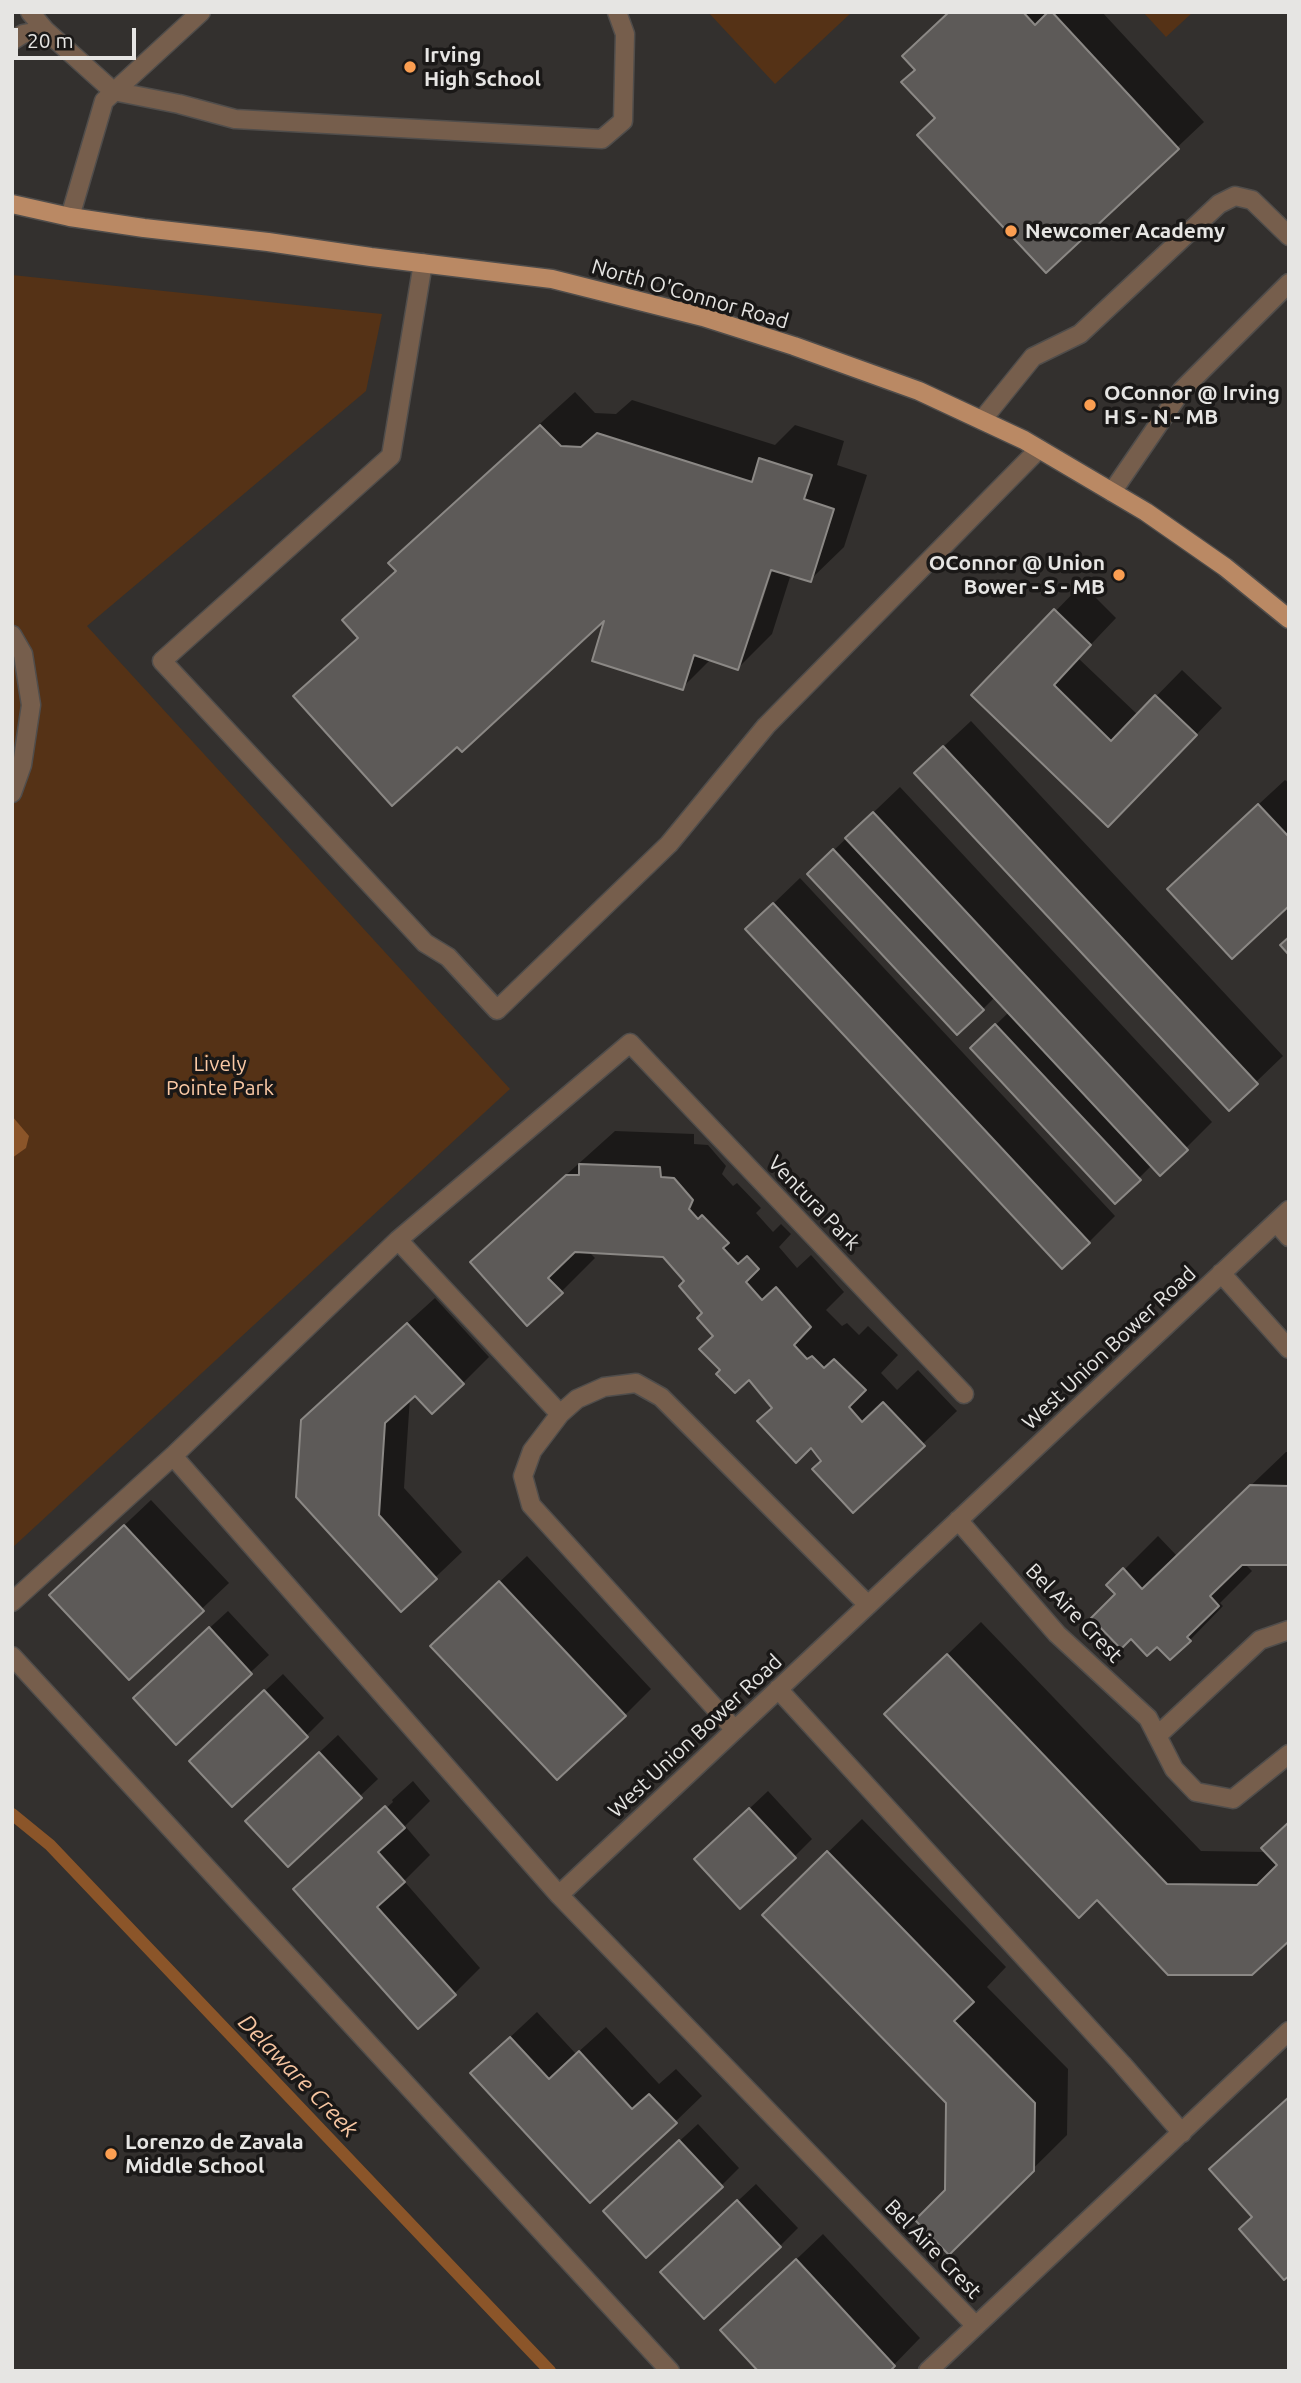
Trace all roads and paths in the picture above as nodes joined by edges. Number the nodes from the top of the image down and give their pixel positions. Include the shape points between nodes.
1 (30, 12) edge
2 (201, 12) edge
3 (617, 12) edge
4 (45, 30) junction
5 (12, 41) edge
6 (113, 92) junction
7 (12, 204) edge
8 (70, 217) junction
9 (1289, 236) edge
10 (423, 263) junction
11 (1289, 283) edge
12 (982, 420) junction
13 (1039, 449) junction
14 (1112, 492) junction
15 (1289, 618) edge
16 (12, 635) edge
17 (12, 793) edge
18 (1282, 1216) edge
19 (1289, 1237) edge
20 (398, 1240) junction
21 (1221, 1273) junction
22 (1289, 1349) edge
23 (964, 1394) dead end
24 (560, 1414) junction
25 (173, 1456) junction
26 (958, 1520) junction
27 (12, 1602) edge
28 (868, 1605) junction
29 (1289, 1630) edge
30 (12, 1656) edge
31 (779, 1689) junction
32 (735, 1730) junction
33 (1157, 1736) junction
34 (1289, 1754) edge
35 (559, 1895) junction
36 (1289, 2031) edge
37 (1182, 2133) junction
38 (976, 2326) junction
39 (670, 2371) edge
40 (928, 2371) edge

1 - 4 street
2 - 6 street
3 - 6 street via 625,34 623,121 602,138 235,119
4 - 5 street
4 - 6 street
6 - 8 street via 104,101
7 - 8 main road, North O'Connor Road
8 - 10 main road, North O'Connor Road
9 - 12 street via 1252,200 1236,196 1219,204 1080,334 1033,357
10 - 12 main road, North O'Connor Road via 552,279 703,317 919,391
10 - 13 street via 391,456 162,661 425,943 449,957 498,1010 669,844 766,726
11 - 14 street via 1182,390
12 - 13 main road, North O'Connor Road
13 - 14 main road, North O'Connor Road
14 - 15 main road, North O'Connor Road via 1225,567
16 - 17 street via 23,653 31,705 22,765
18 - 19 street
18 - 21 street, West Union Bower Road
20 - 23 street, Ventura Park via 630,1044
20 - 24 street
20 - 25 street
21 - 22 street
21 - 26 street, West Union Bower Road
24 - 28 street via 577,1399 604,1387 636,1383 661,1397
24 - 32 street via 532,1451 523,1475 531,1505
25 - 27 street
25 - 35 street
26 - 28 street, West Union Bower Road
26 - 33 street, Bel Aire Crest via 1058,1634 1148,1718
28 - 31 street, West Union Bower Road
29 - 33 street via 1260,1640
30 - 39 street
31 - 32 street, West Union Bower Road
31 - 37 street
32 - 35 street, West Union Bower Road
33 - 34 street, Bel Aire Crest via 1174,1769 1196,1792 1233,1799
35 - 38 street, Bel Aire Crest
36 - 37 street, Bel Aire Crest
37 - 38 street, Bel Aire Crest
38 - 40 street

